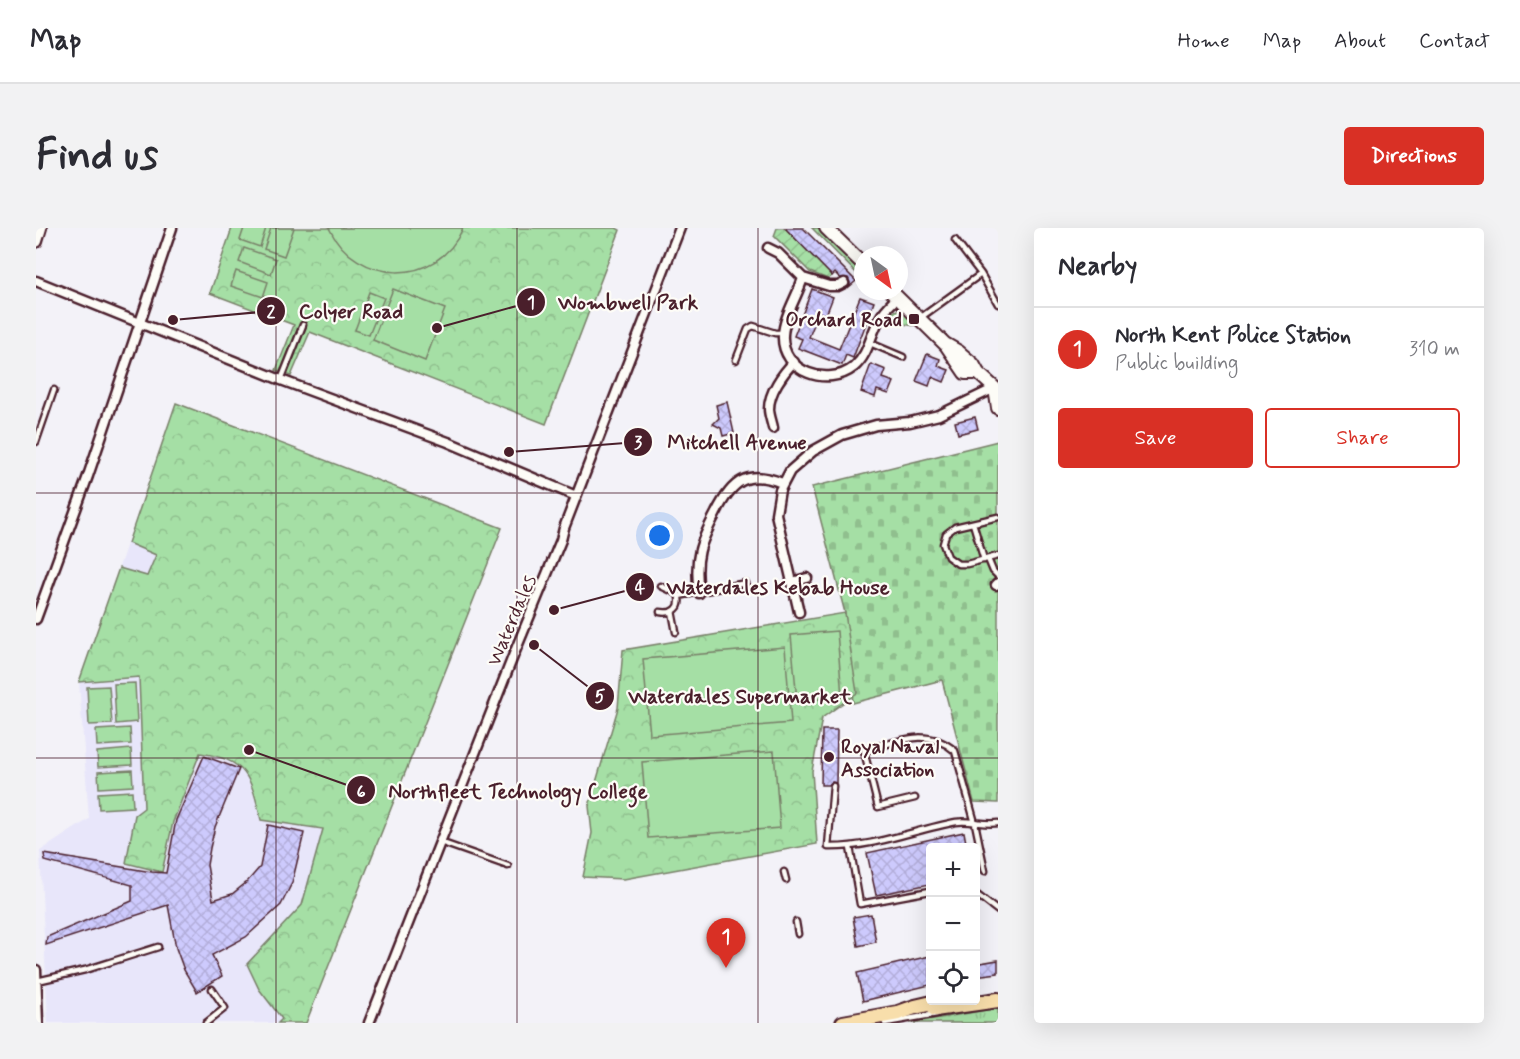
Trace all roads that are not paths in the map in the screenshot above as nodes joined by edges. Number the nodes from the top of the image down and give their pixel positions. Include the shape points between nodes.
1 (40, 228) edge
2 (172, 228) edge
3 (680, 228) edge
4 (826, 228) edge
5 (955, 240) dead end
6 (36, 241) edge
7 (768, 248) dead end
8 (854, 255) edge
9 (981, 274) junction
10 (803, 278) junction
11 (36, 281) edge
12 (844, 283) dead end
13 (890, 300) edge
14 (900, 300) edge
15 (998, 304) edge
16 (920, 319) junction
17 (140, 323) junction
18 (303, 326) dead end
19 (783, 333) junction
20 (870, 343) junction
21 (903, 357) dead end
22 (736, 360) dead end
23 (794, 363) junction
24 (280, 380) junction
25 (997, 387) edge
26 (54, 390) dead end
27 (998, 408) edge
28 (773, 428) dead end
29 (36, 442) edge
30 (782, 483) junction
31 (576, 496) junction
32 (998, 517) edge
33 (974, 523) junction
34 (998, 556) edge
35 (986, 560) junction
36 (807, 578) dead end
37 (997, 581) edge
38 (792, 582) junction
39 (746, 583) dead end
40 (661, 586) dead end
41 (699, 593) junction
42 (679, 596) junction
43 (40, 597) edge
44 (672, 611) junction
45 (660, 612) dead end
46 (799, 612) dead end
47 (36, 619) edge
48 (676, 632) dead end
49 (833, 786) dead end
50 (915, 798) dead end
51 (975, 823) junction
52 (998, 823) edge
53 (440, 842) junction
54 (850, 847) junction
55 (508, 866) dead end
56 (985, 871) dead end
57 (784, 872) dead end
58 (786, 880) dead end
59 (926, 892) edge
60 (979, 897) edge
61 (998, 911) edge
62 (796, 922) dead end
63 (798, 934) dead end
64 (158, 947) dead end
65 (36, 970) edge
66 (37, 981) edge
67 (212, 989) dead end
68 (998, 990) edge
69 (980, 994) edge
70 (36, 997) edge
71 (998, 1000) edge
72 (926, 1004) edge
73 (898, 1013) junction
74 (38, 1023) edge
75 (206, 1023) edge
76 (369, 1023) edge
77 (843, 1023) edge
78 (885, 1023) edge

1 - 6 main road
2 - 17 street
3 - 31 street, Waterdales
4 - 8 main road
5 - 9 lane
7 - 10 street
9 - 15 lane
9 - 16 lane
10 - 12 street via 829,286
10 - 19 street
11 - 17 street
13 - 20 street
14 - 16 main road
16 - 25 main road
17 - 24 street
17 - 43 street via 88,476
18 - 24 lane
19 - 22 lane via 753,326 747,330
19 - 23 street
20 - 21 lane
20 - 23 street via 861,360 838,376 814,376
23 - 28 street via 781,375 770,403
24 - 31 street via 448,442
25 - 27 main road
25 - 30 street via 939,415 842,435 803,459
26 - 29 lane
30 - 38 street via 777,517
30 - 41 street via 753,477 728,491 700,544 696,568
31 - 53 street, Waterdales
32 - 33 lane
33 - 35 lane
33 - 35 lane via 957,526 947,533 944,550 958,564
34 - 35 lane
35 - 37 lane
36 - 38 street
38 - 46 street
39 - 41 lane
40 - 42 lane
41 - 42 lane
42 - 44 lane via 680,606
43 - 47 street
44 - 45 lane
44 - 48 lane
49 - 54 lane via 828,847
50 - 51 lane via 878,807 864,751 910,738 936,738 947,744 955,751
51 - 52 lane
51 - 54 lane via 960,821
51 - 56 lane
53 - 55 lane
53 - 76 street, Waterdales
54 - 59 lane via 860,904
57 - 58 lane
60 - 61 lane
62 - 63 lane
64 - 66 lane
65 - 66 street
66 - 70 street
67 - 75 lane via 225,1008
68 - 69 main road
70 - 74 street
71 - 73 main road
71 - 78 lane via 979,1007
72 - 73 main road
73 - 77 main road

